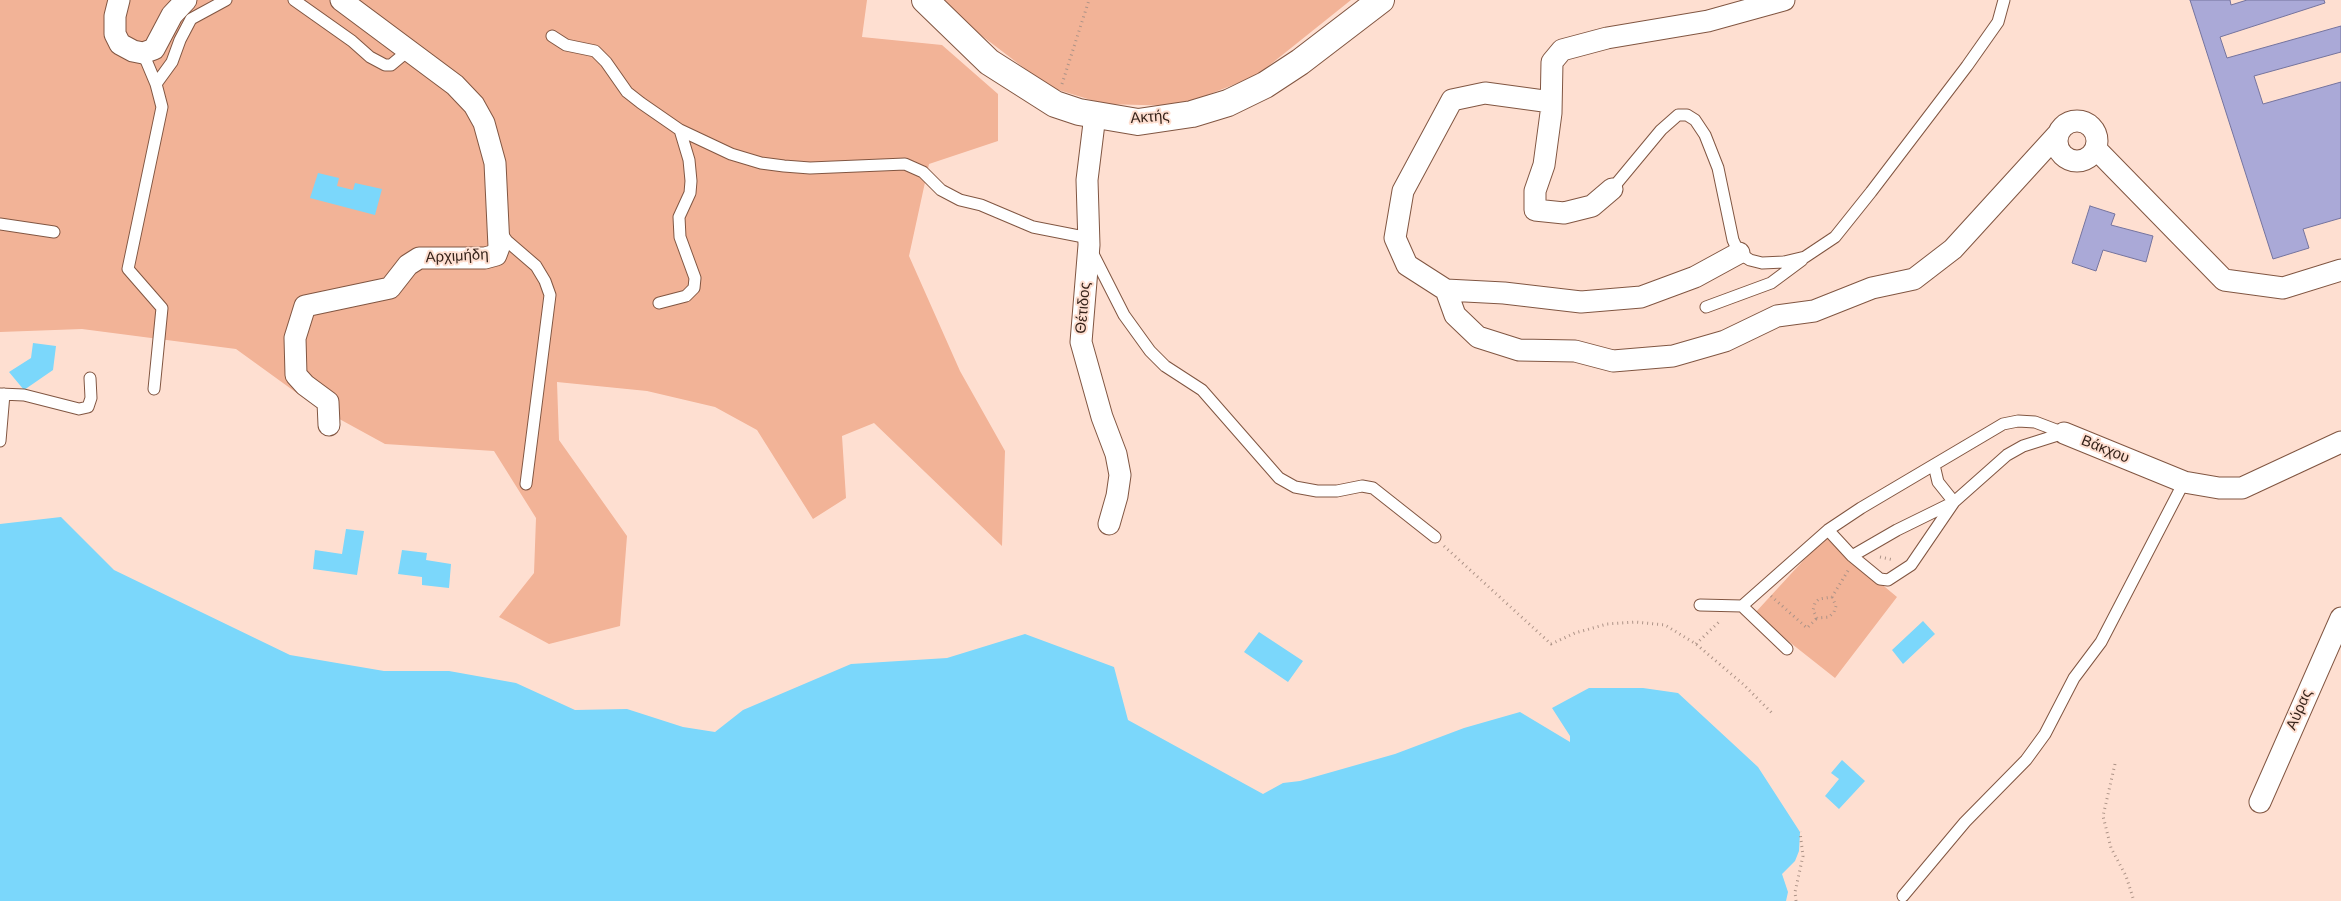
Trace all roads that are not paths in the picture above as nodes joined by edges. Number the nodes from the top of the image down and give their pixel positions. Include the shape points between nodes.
1 (118, 0) edge
2 (186, 0) edge
3 (226, 0) edge
4 (294, 0) edge
5 (342, 0) edge
6 (925, 0) edge
7 (1381, 0) edge
8 (1784, 0) edge
9 (2004, 0) edge
10 (552, 36) dead end
11 (409, 50) junction
12 (143, 53) junction
13 (156, 84) junction
14 (1551, 102) junction
15 (1095, 115) junction
16 (680, 130) junction
17 (2057, 135) junction
18 (2096, 148) junction
19 (1612, 189) joint
20 (0, 224) edge
21 (497, 227) junction
22 (54, 232) dead end
23 (1089, 242) junction
24 (1739, 253) junction
25 (1805, 257) junction
26 (2341, 270) edge
27 (1446, 290) junction
28 (659, 303) dead end
29 (1706, 306) dead end
30 (90, 378) dead end
31 (154, 389) dead end
32 (2, 394) edge
33 (330, 425) dead end
34 (2064, 433) junction
35 (0, 441) edge
36 (2341, 442) edge
37 (1934, 465) junction
38 (2184, 482) junction
39 (526, 484) dead end
40 (1954, 502) junction
41 (1109, 524) dead end
42 (1828, 530) junction
43 (1435, 537) road end
44 (1851, 561) junction
45 (1700, 605) dead end
46 (1742, 606) junction
47 (2341, 618) edge
48 (1787, 649) dead end
49 (2260, 802) dead end
50 (1903, 896) dead end

1 - 12 street via 115,34 120,44
2 - 12 street via 172,14 154,49
3 - 13 lane via 191,19 172,62
4 - 11 lane via 385,64 390,65
5 - 11 street, Αρχιμήδη
6 - 15 street, Ακτής via 989,62 1055,104
7 - 15 street, Ακτής via 1300,62 1265,85 1228,103 1192,114 1138,122
8 - 14 street via 1708,21 1607,38 1562,50 1552,62
9 - 25 lane via 1998,22 1871,192 1835,237
10 - 16 lane via 566,45 595,51 627,92
11 - 21 street, Αρχιμήδη via 455,86 474,105 484,123 495,163
12 - 13 lane
13 - 31 lane via 162,107 128,270 162,308
14 - 19 street via 1544,165 1535,191 1535,210 1564,213 1592,206
14 - 27 street via 1484,93 1452,100 1403,191 1395,238 1407,265
15 - 23 street, Θέτιδος via 1087,180
16 - 23 lane via 731,154 761,163 810,168 906,164 923,172 940,190 960,200 1033,227
16 - 28 lane via 691,181 690,193 679,217 680,237 695,283 686,296
17 - 18 street via 2058,150 2070,161 2085,160
17 - 18 street via 2068,122 2085,123 2095,134
17 - 27 street via 1953,249 1914,279 1872,288 1814,311 1777,316 1725,341 1674,356 1613,360 1574,351 1519,350 1478,337 1455,315
18 - 26 street via 2224,280 2284,288
19 - 24 lane via 1661,130 1678,115 1687,115 1706,135 1718,168 1733,240
20 - 22 lane
21 - 33 street, Αρχιμήδη via 496,255 468,259 419,258 408,265 390,288 305,306 295,338 296,375 328,402
21 - 39 lane via 536,266 550,295
23 - 41 street, Θέτιδος via 1081,342 1120,475
23 - 43 lane via 1124,315 1150,351 1165,366 1202,390 1279,478 1295,487 1317,491 1362,486 1373,488
24 - 25 lane via 1762,263
24 - 27 street via 1695,277 1640,297 1581,302
25 - 29 lane via 1771,283
30 - 32 lane via 91,398 88,406 79,409 24,395
32 - 35 lane
34 - 37 lane via 2035,422 2003,424
34 - 38 street, Βάκχου
34 - 40 lane, Βάκχου via 2022,446
36 - 38 street, Βάκχου via 2242,488
37 - 40 lane via 1938,482
37 - 42 lane
38 - 50 lane via 2101,642 2074,678 2045,734 2026,760 1965,822
40 - 44 lane via 1898,530
40 - 44 lane, Βάκχου via 1911,565 1888,580 1880,579
42 - 44 lane
42 - 46 lane
45 - 46 lane
46 - 48 lane
47 - 49 street, Αύρας

